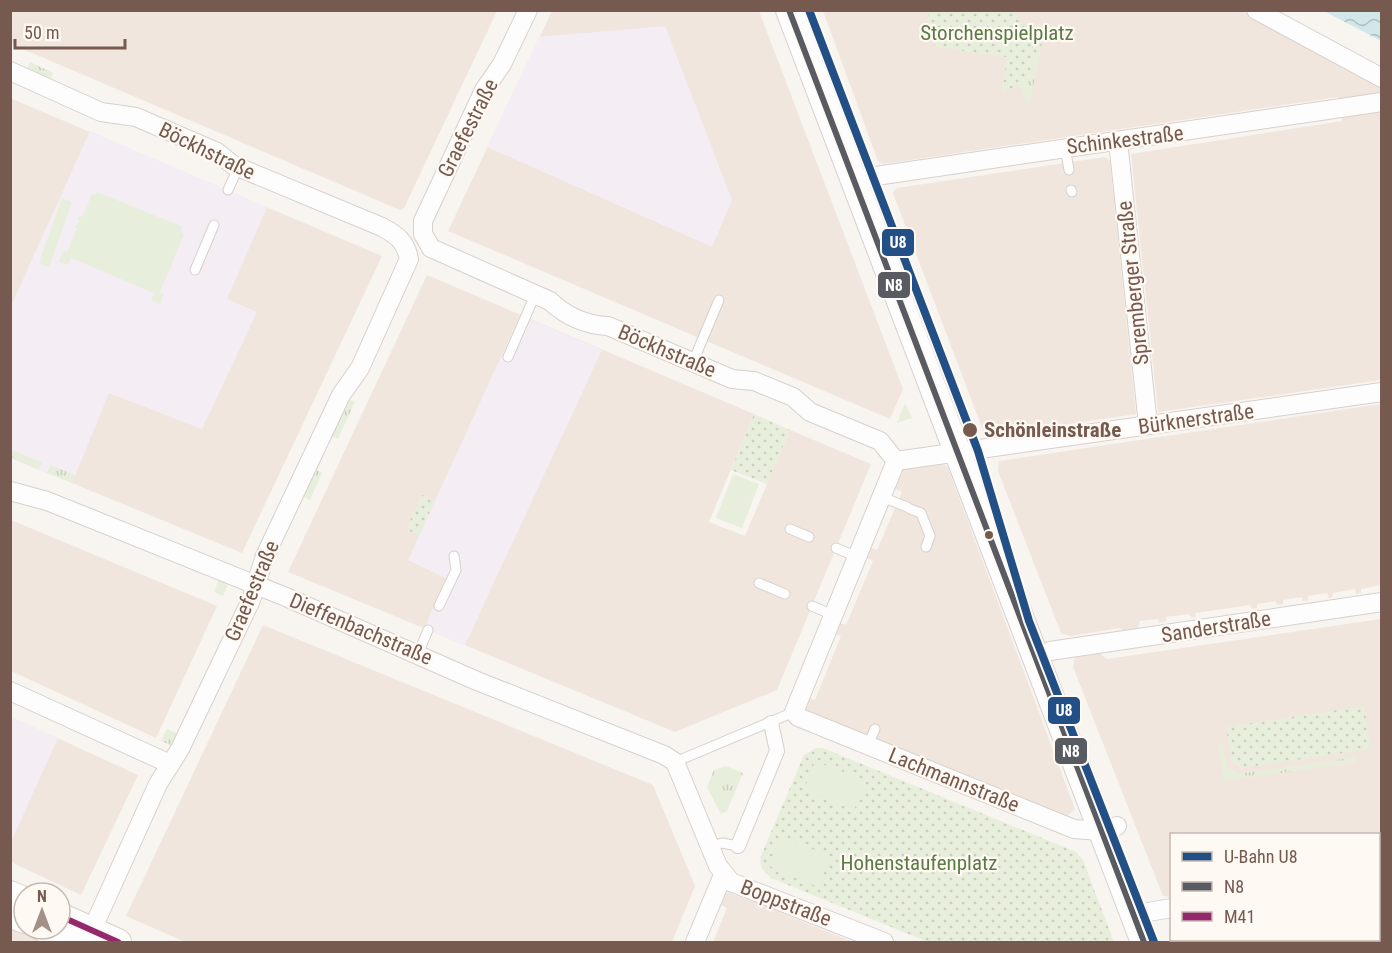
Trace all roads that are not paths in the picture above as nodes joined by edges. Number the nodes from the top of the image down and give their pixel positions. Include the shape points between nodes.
1 (528, 10) edge
2 (789, 10) edge
3 (805, 10) edge
4 (1256, 10) edge
5 (10, 71) edge
6 (1382, 78) edge
7 (1382, 102) edge
8 (1118, 141) junction
9 (1065, 147) junction
10 (238, 168) junction
11 (1069, 170) dead end
12 (869, 177) junction
13 (228, 190) dead end
14 (214, 225) dead end
15 (400, 239) joint
16 (430, 248) joint
17 (195, 270) dead end
18 (535, 294) junction
19 (719, 300) dead end
20 (508, 357) dead end
21 (693, 362) junction
22 (1382, 392) edge
23 (1148, 425) junction
24 (966, 452) junction
25 (896, 461) junction
26 (10, 491) edge
27 (882, 497) junction
28 (790, 529) dead end
29 (809, 537) dead end
30 (926, 546) dead end
31 (836, 548) dead end
32 (454, 556) dead end
33 (857, 557) junction
34 (759, 583) dead end
35 (255, 584) junction
36 (785, 594) dead end
37 (1382, 602) edge
38 (439, 606) dead end
39 (812, 606) dead end
40 (833, 615) junction
41 (428, 630) dead end
42 (1050, 651) junction
43 (418, 654) junction
44 (12, 696) edge
45 (794, 712) junction
46 (771, 723) junction
47 (675, 762) junction
48 (170, 764) junction
49 (1109, 828) junction
50 (738, 846) joint
51 (709, 847) junction
52 (723, 874) junction
53 (1160, 910) edge
54 (72, 927) edge
55 (84, 938) edge
56 (118, 942) edge
57 (695, 942) edge
58 (884, 942) edge
59 (1144, 942) edge
60 (1160, 942) edge

1 - 16 street, Graefestraße via 502,64 484,90 423,221 423,234
2 - 24 main road
3 - 12 main road
4 - 6 street
5 - 10 street, Böckhstraße via 101,112 136,117 212,149
7 - 8 street, Schinkestraße
8 - 9 street, Schinkestraße
8 - 23 street, Spremberger Straße
9 - 11 lane
9 - 12 street, Schinkestraße
10 - 13 lane
10 - 15 street, Böckhstraße via 382,227
12 - 24 main road
14 - 17 lane
15 - 35 street, Graefestraße via 408,265 360,368 341,395
16 - 18 street, Böckhstraße
18 - 20 lane
18 - 21 street, Böckhstraße via 564,314 590,325 608,326
19 - 21 lane
21 - 25 street, Böckhstraße via 732,379 754,381 793,397 810,412 879,441
22 - 23 street, Bürknerstraße
23 - 24 street, Bürknerstraße
24 - 25 street
24 - 42 main road
24 - 49 main road
25 - 27 street
26 - 35 street, Dieffenbachstraße via 39,497
27 - 30 lane via 921,513 930,536
27 - 33 street
28 - 29 lane
31 - 33 lane
32 - 38 lane via 456,570
33 - 40 street
34 - 36 lane
35 - 43 street, Dieffenbachstraße
35 - 48 street, Graefestraße via 251,600
37 - 42 street, Sanderstraße
39 - 40 lane
40 - 45 street
41 - 43 lane
42 - 49 main road
43 - 47 street, Dieffenbachstraße
44 - 48 street
45 - 46 lane
45 - 49 street, Lachmannstraße via 798,717 871,737 1074,829
46 - 47 lane
46 - 50 street via 777,751
47 - 51 street
48 - 55 street, Graefestraße
49 - 53 main road
49 - 59 main road
50 - 51 lane via 722,843
51 - 52 street
52 - 57 street
52 - 58 street, Boppstraße via 747,889
53 - 60 main road
54 - 55 main road
55 - 56 main road

